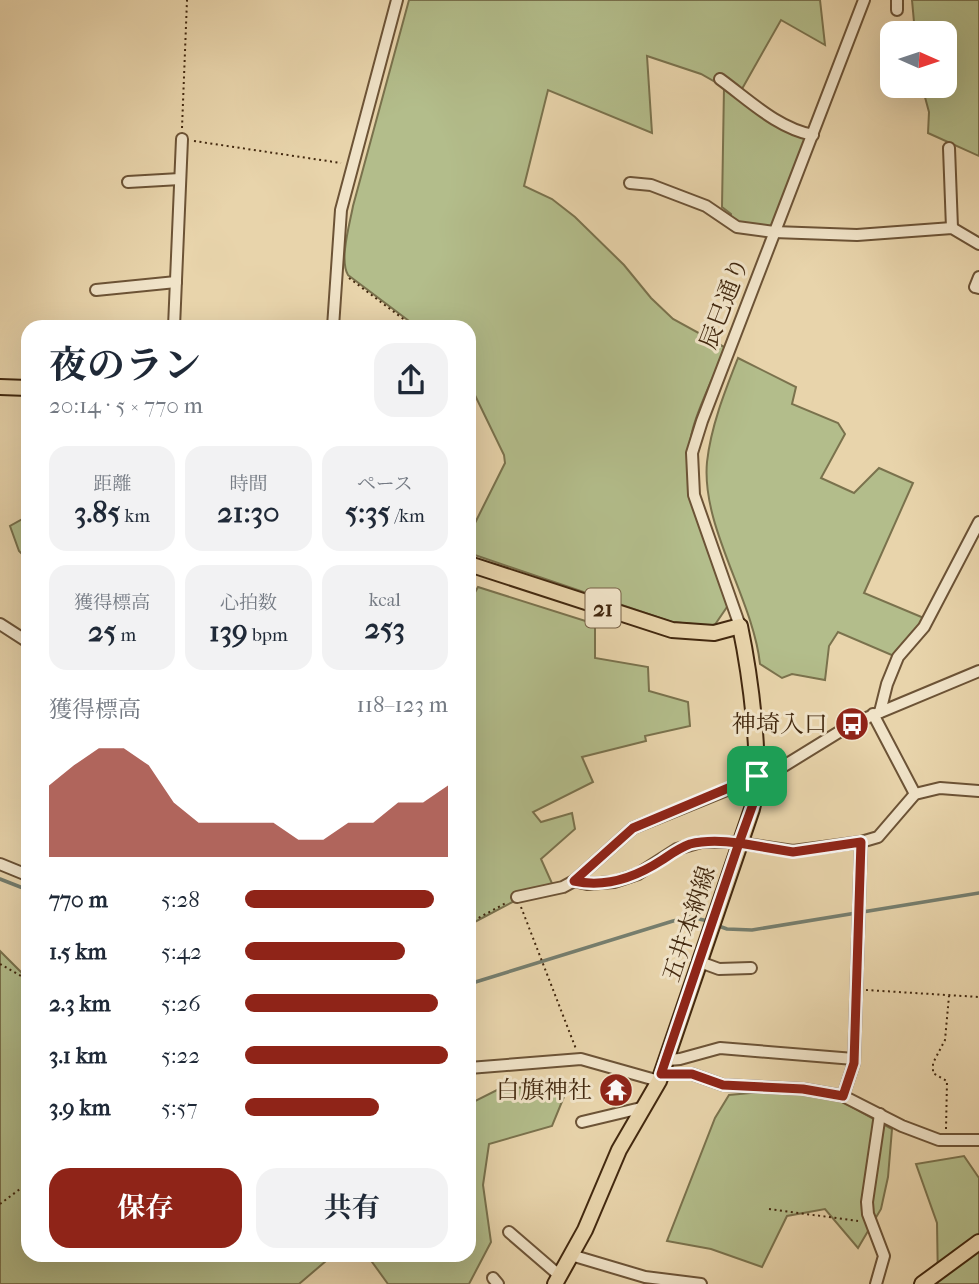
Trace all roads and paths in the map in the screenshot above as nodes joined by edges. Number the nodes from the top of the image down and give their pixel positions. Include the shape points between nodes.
1 (187, 0) edge
2 (397, 0) edge
3 (864, 0) edge
4 (720, 79) dead end
5 (813, 135) junction
6 (182, 139) junction
7 (949, 148) dead end
8 (353, 165) junction
9 (180, 179) junction
10 (128, 182) dead end
11 (630, 183) dead end
12 (952, 228) junction
13 (774, 232) junction
14 (979, 244) edge
15 (337, 269) junction
16 (979, 277) edge
17 (176, 282) junction
18 (979, 288) edge
19 (96, 290) dead end
20 (174, 320) edge
21 (334, 320) edge
22 (405, 320) edge
23 (0, 387) edge
24 (21, 388) edge
25 (979, 522) edge
26 (476, 566) edge
27 (0, 624) edge
28 (740, 625) junction
29 (21, 638) edge
30 (979, 671) edge
31 (876, 713) junction
32 (757, 776) junction
33 (979, 791) edge
34 (915, 794) junction
35 (861, 842) junction
36 (739, 843) junction
37 (0, 864) edge
38 (21, 873) edge
39 (574, 881) junction
40 (517, 897) junction
41 (476, 919) edge
42 (700, 962) junction
43 (0, 964) edge
44 (751, 968) dead end
45 (21, 976) edge
46 (858, 989) junction
47 (949, 996) junction
48 (979, 997) edge
49 (581, 1059) junction
50 (854, 1059) junction
51 (668, 1060) junction
52 (476, 1067) edge
53 (660, 1078) junction
54 (843, 1096) junction
55 (645, 1107) junction
56 (880, 1114) junction
57 (582, 1122) dead end
58 (946, 1140) junction
59 (979, 1140) edge
60 (21, 1188) edge
61 (0, 1204) edge
62 (769, 1209) dead end
63 (870, 1219) junction
64 (509, 1233) dead end
65 (979, 1242) edge
66 (571, 1255) junction
67 (557, 1280) edge
68 (673, 1282) edge
69 (701, 1284) edge
70 (876, 1284) edge
71 (922, 1284) edge

1 - 6 path
2 - 8 street
3 - 5 street, 辰巳通り
4 - 5 street via 783,125
5 - 13 street, 辰巳通り
6 - 8 path
6 - 9 street
7 - 12 street
8 - 15 street via 341,210
9 - 10 street
9 - 17 street
11 - 13 street via 651,185 706,206 737,227
12 - 13 street via 857,235
12 - 14 street
13 - 28 street, 辰巳通り via 699,429 691,467 694,495
15 - 21 street
15 - 22 path
16 - 18 street via 975,287
17 - 19 street
17 - 20 street
23 - 24 main road
25 - 31 street via 924,627 898,657
26 - 28 main road, 21 via 672,630 700,634
27 - 29 street
28 - 32 main road, 五井本納線
30 - 31 street
31 - 32 street via 779,769
31 - 34 street
32 - 36 main road, 五井本納線 via 757,793
32 - 39 street via 633,828
33 - 34 street via 940,788
34 - 35 street via 878,838
35 - 36 street via 793,852
35 - 46 street
36 - 39 street via 701,842 677,849 638,874 614,882
36 - 42 main road, 五井本納線
37 - 38 street
39 - 40 street
40 - 41 path
40 - 49 path
42 - 44 street via 719,969
42 - 51 main road, 五井本納線
43 - 45 path
46 - 47 path
46 - 50 street
47 - 48 path
47 - 58 path via 945,1040 933,1063 933,1073 947,1081
49 - 52 street
49 - 53 street
50 - 51 street via 720,1048
50 - 54 street
51 - 53 main road, 五井本納線
53 - 54 street via 692,1074 723,1085
53 - 55 main road, 五井本納線
54 - 56 street
55 - 57 street
55 - 66 main road, 五井本納線 via 619,1150
56 - 58 street
56 - 63 street via 867,1202
58 - 59 street
60 - 61 path
62 - 63 path via 841,1220
63 - 70 street via 884,1256
64 - 67 street
65 - 71 main road
66 - 67 main road, 五井本納線
66 - 68 street
68 - 69 street

